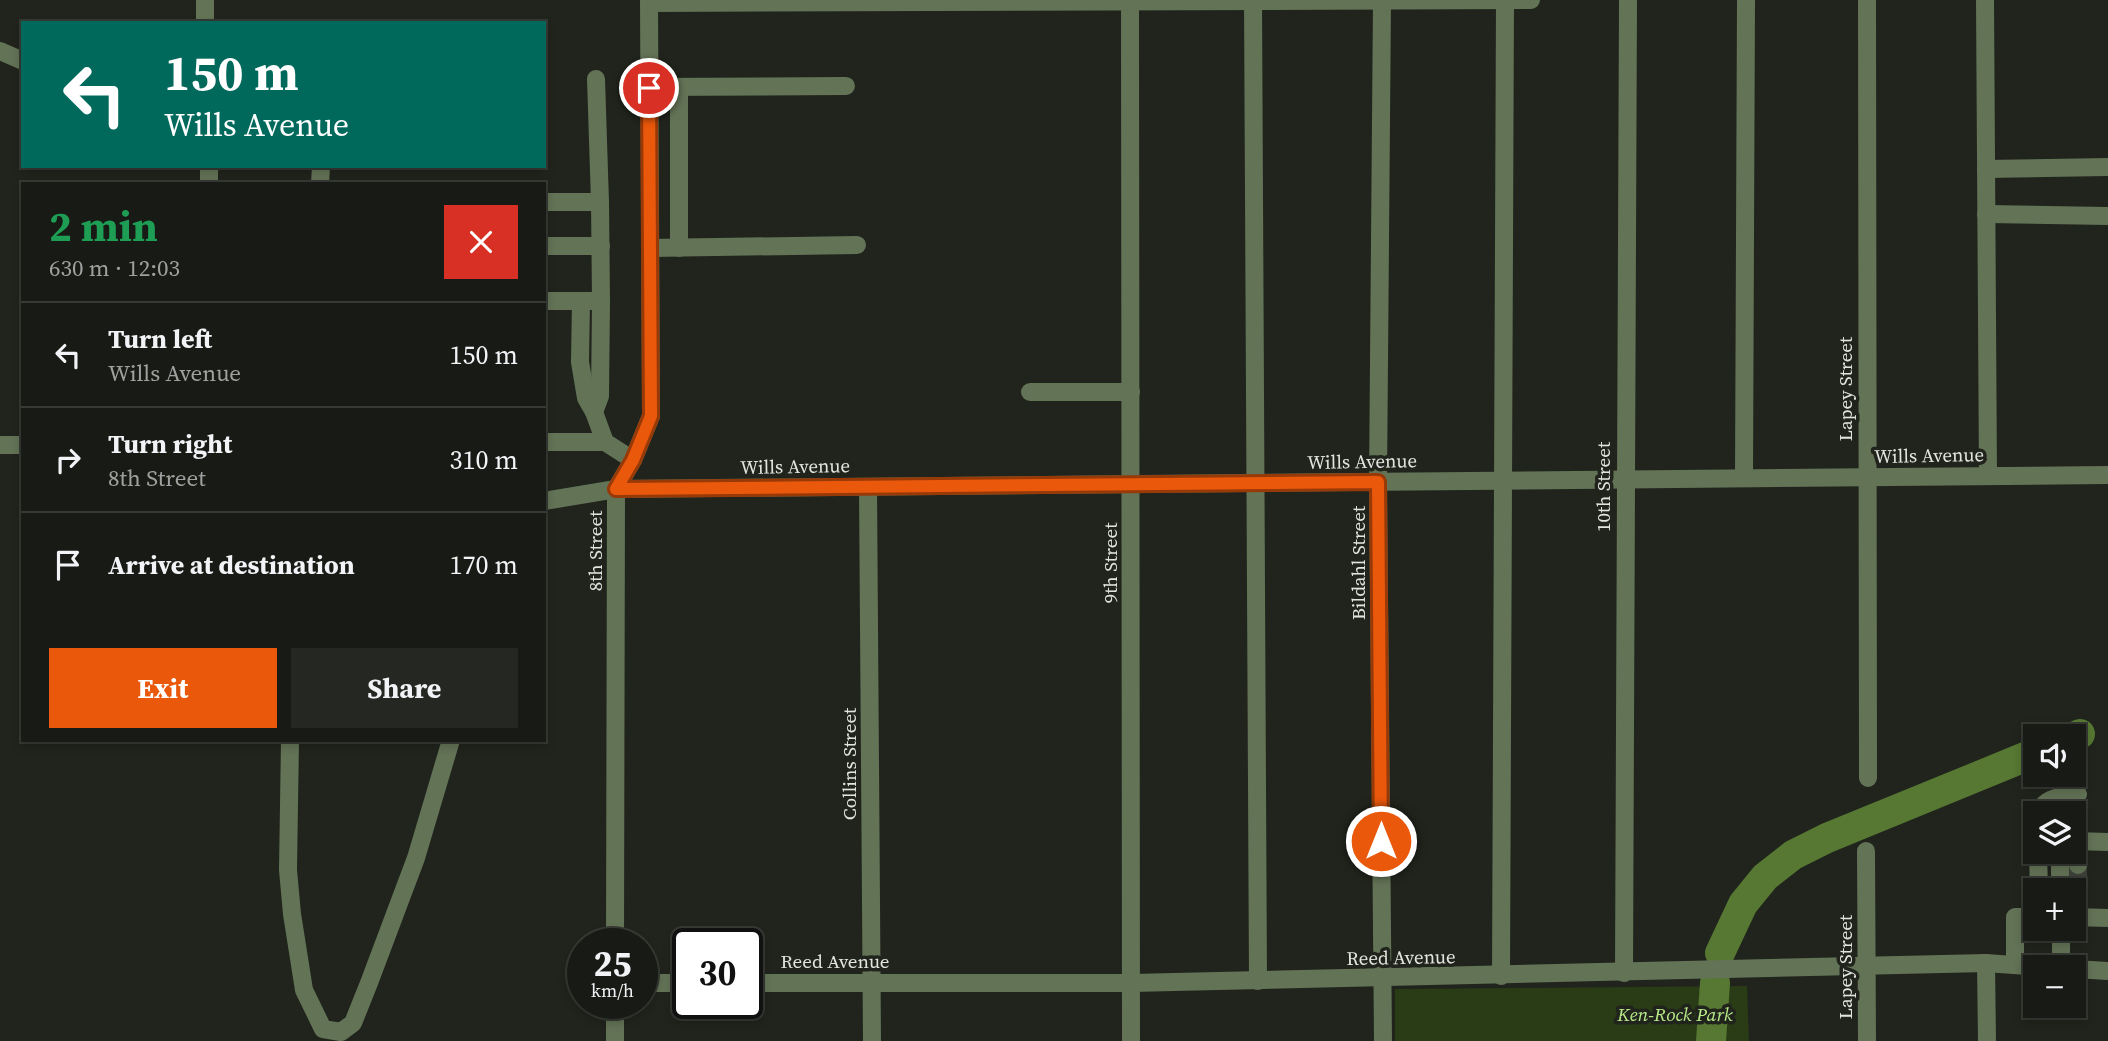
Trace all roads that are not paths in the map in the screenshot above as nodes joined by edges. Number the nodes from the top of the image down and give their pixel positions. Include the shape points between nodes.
1 (205, 0) edge
2 (1531, 0) edge
3 (1628, 0) edge
4 (1746, 0) edge
5 (1867, 0) edge
6 (1985, 0) edge
7 (1382, 1) edge
8 (1505, 1) edge
9 (649, 2) edge
10 (744, 2) edge
11 (933, 2) edge
12 (1130, 2) edge
13 (1253, 2) edge
14 (205, 21) edge
15 (0, 51) edge
16 (21, 60) edge
17 (596, 79) dead end
18 (846, 86) dead end
19 (679, 87) junction
20 (649, 88) junction
21 (2108, 167) edge
22 (1986, 169) junction
23 (546, 202) edge
24 (600, 202) junction
25 (1986, 214) junction
26 (2108, 216) edge
27 (857, 245) dead end
28 (546, 246) edge
29 (601, 246) junction
30 (650, 248) junction
31 (679, 248) junction
32 (546, 301) edge
33 (581, 301) junction
34 (601, 301) junction
35 (1030, 391) dead end
36 (1130, 392) junction
37 (594, 412) junction
38 (546, 442) edge
39 (604, 442) junction
40 (21, 445) edge
41 (0, 446) edge
42 (633, 460) junction
43 (2108, 475) edge
44 (1988, 476) junction
45 (1866, 477) junction
46 (1744, 478) junction
47 (1624, 479) junction
48 (1503, 481) junction
49 (1378, 482) junction
50 (1255, 483) junction
51 (1131, 484) junction
52 (869, 487) junction
53 (616, 489) junction
54 (546, 501) edge
55 (290, 742) edge
56 (450, 742) edge
57 (1868, 778) dead end
58 (2078, 794) dead end
59 (2047, 801) edge
60 (2086, 841) edge
61 (2108, 842) edge
62 (1866, 851) dead end
63 (2060, 864) edge
64 (2060, 874) tunnel mouth
65 (2086, 914) edge
66 (2023, 917) edge
67 (2108, 918) edge
68 (615, 928) edge
69 (1986, 963) junction
70 (2015, 965) junction
71 (1866, 966) junction
72 (2023, 966) edge
73 (2086, 970) edge
74 (2108, 971) edge
75 (1624, 974) junction
76 (1501, 976) junction
77 (1382, 979) junction
78 (1258, 981) junction
79 (763, 982) edge
80 (871, 982) junction
81 (1131, 984) junction
82 (615, 1019) edge
83 (615, 1041) edge
84 (872, 1041) edge
85 (1131, 1041) edge
86 (1383, 1041) edge
87 (1867, 1041) edge
88 (1987, 1041) edge

1 - 14 street
2 - 8 street
3 - 47 street, 10th Street
4 - 46 street
5 - 45 street, Lapey Street
6 - 22 street
7 - 8 street
7 - 13 street
7 - 49 street, Bildahl Street
8 - 48 street
9 - 10 street
9 - 20 street, 8th Street
10 - 11 street
11 - 12 street
12 - 13 street
12 - 36 street, 9th Street
13 - 50 street
15 - 16 street
17 - 24 street
18 - 19 street
19 - 20 street
19 - 31 street
20 - 30 street, 8th Street
21 - 22 street
22 - 25 street
23 - 24 street
24 - 29 street
25 - 26 street
25 - 44 street
27 - 31 street
28 - 29 street
29 - 34 street
30 - 31 street
30 - 42 street, 8th Street via 651,416
32 - 33 street
33 - 34 street
33 - 37 street via 580,362 586,398
34 - 37 street via 600,396
35 - 36 street
36 - 51 street, 9th Street
37 - 39 street
38 - 39 street
39 - 42 street
40 - 41 street
42 - 53 street, 8th Street
43 - 44 street, Wills Avenue
44 - 45 street, Wills Avenue
45 - 46 street, Wills Avenue
45 - 57 street, Lapey Street
46 - 47 street, Wills Avenue
47 - 48 street, Wills Avenue
47 - 75 street, 10th Street
48 - 49 street, Wills Avenue
48 - 76 street
49 - 50 street, Wills Avenue
49 - 77 street, Bildahl Street
50 - 51 street, Wills Avenue
50 - 78 street
51 - 52 street, Wills Avenue
51 - 81 street, 9th Street
52 - 53 street, Wills Avenue
52 - 80 street, Collins Street
53 - 54 street, Wills Avenue
53 - 68 street, 8th Street
55 - 56 street via 288,870 304,990 323,1029 341,1032 353,1023 369,984 416,858
58 - 59 street
60 - 61 street
62 - 71 street, Lapey Street
63 - 64 street
65 - 67 street
66 - 70 street via 2015,917
69 - 70 street, Reed Avenue
69 - 71 street, Reed Avenue
69 - 88 street
70 - 72 street, Reed Avenue
71 - 75 street, Reed Avenue
71 - 87 street, Lapey Street
73 - 74 street
75 - 76 street, Reed Avenue
76 - 77 street, Reed Avenue
77 - 78 street, Reed Avenue
77 - 86 street, Bildahl Street
78 - 81 street, Reed Avenue
79 - 80 street, Reed Avenue
80 - 81 street, Reed Avenue
80 - 84 street, Collins Street
81 - 85 street, 9th Street
82 - 83 street

